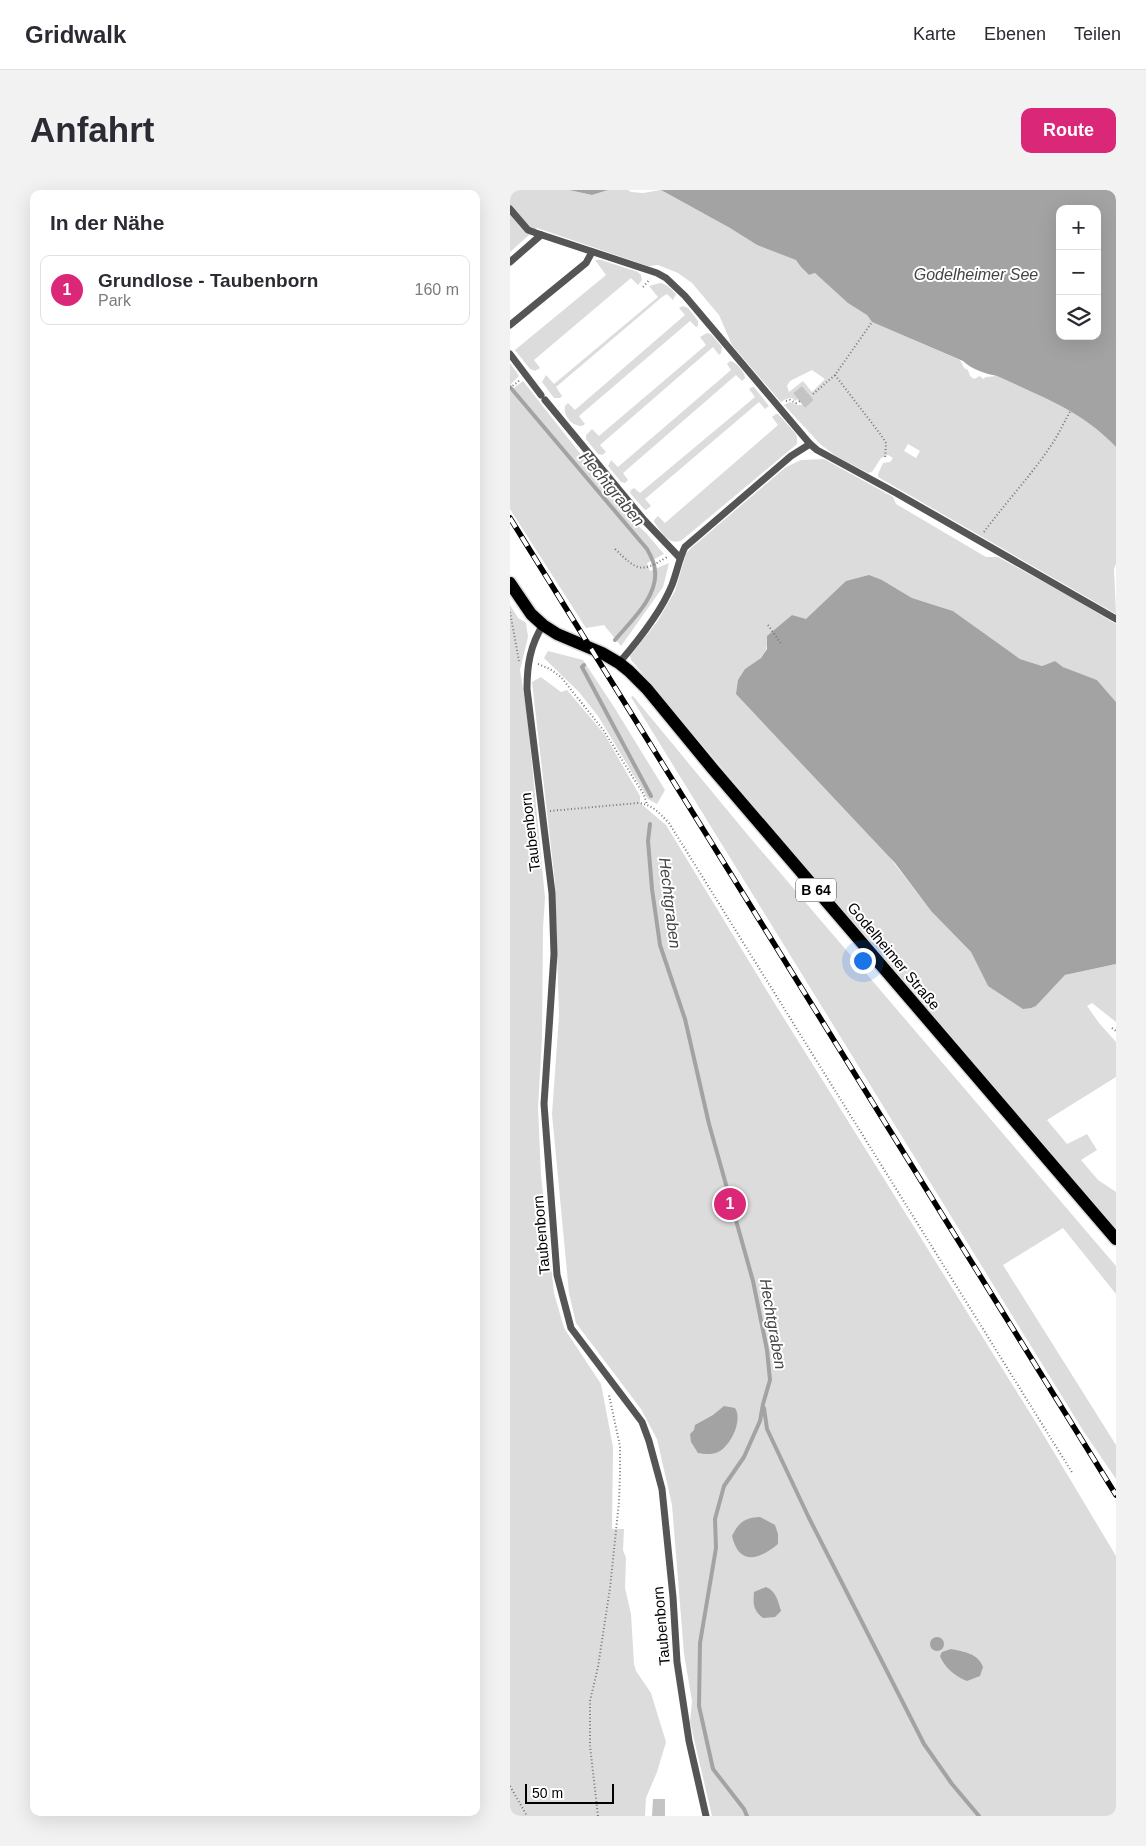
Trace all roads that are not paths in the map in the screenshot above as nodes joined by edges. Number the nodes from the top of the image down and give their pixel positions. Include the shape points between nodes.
1 (510, 209) edge
2 (541, 235) junction
3 (592, 252) junction
4 (510, 262) edge
5 (510, 325) edge
6 (510, 354) edge
7 (810, 444) junction
8 (680, 558) junction
9 (510, 583) edge
10 (1116, 619) edge
11 (543, 625) junction
12 (619, 663) junction
13 (1116, 1239) edge
14 (706, 1816) edge

1 - 2 lane via 528,230
2 - 3 lane
2 - 4 lane
3 - 5 lane via 586,263
3 - 7 lane via 657,274 673,284
6 - 8 lane via 638,513
7 - 8 lane via 791,456 685,547
7 - 10 lane
8 - 12 lane via 668,592
9 - 11 main road, Godelheimer Straße / B 64 via 531,614
11 - 12 main road, Godelheimer Straße / B 64
11 - 14 lane, Taubenborn via 533,642 527,689 552,893 554,954 544,1104 557,1275 571,1328 642,1422 662,1489 678,1662 692,1760
12 - 13 main road, Godelheimer Straße / B 64 via 647,690

